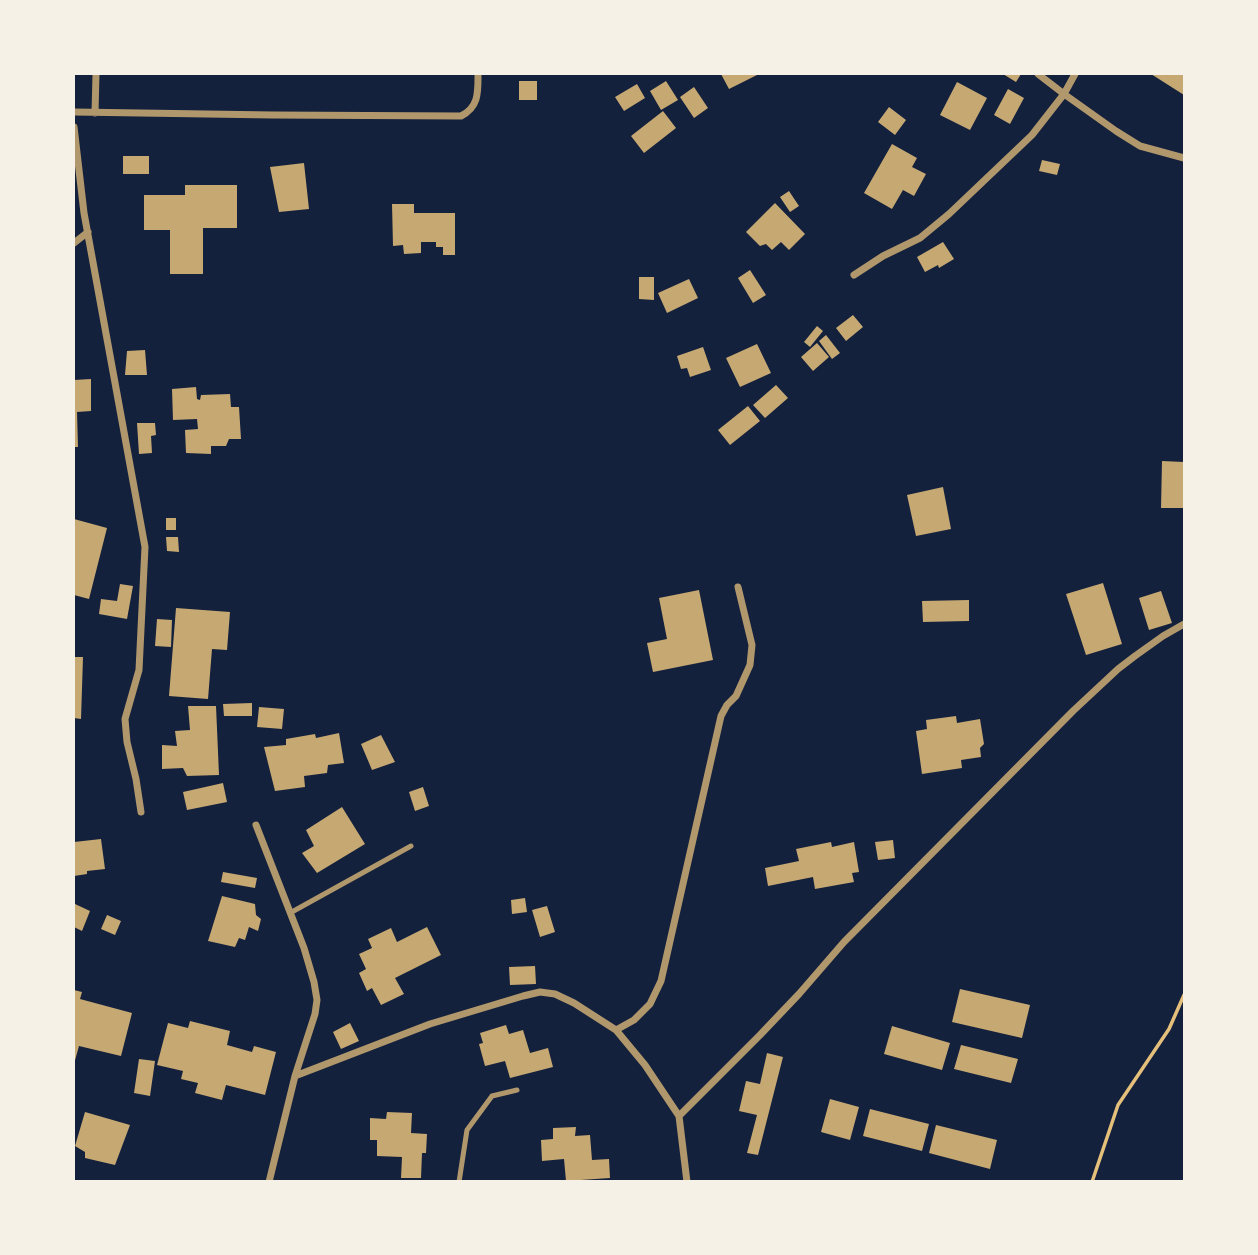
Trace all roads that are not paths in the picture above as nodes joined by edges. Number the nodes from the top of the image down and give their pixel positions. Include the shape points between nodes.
1 (96, 74) edge
2 (478, 74) edge
3 (1038, 74) edge
4 (1075, 74) edge
5 (1064, 94) junction
6 (74, 112) edge
7 (95, 113) junction
8 (74, 127) edge
9 (1185, 158) edge
10 (88, 232) junction
11 (74, 243) edge
12 (854, 275) dead end
13 (738, 587) dead end
14 (1185, 624) edge
15 (141, 812) dead end
16 (256, 825) dead end
17 (411, 846) dead end
18 (290, 913) junction
19 (616, 1030) junction
20 (295, 1076) junction
21 (517, 1090) dead end
22 (679, 1116) junction
23 (269, 1181) edge
24 (460, 1181) edge
25 (687, 1181) edge

1 - 7 street
2 - 7 street via 476,102 461,116
3 - 5 street
4 - 5 street
5 - 9 street via 1139,146
5 - 12 street via 1032,135 949,214 920,238
6 - 7 street
8 - 10 street
10 - 11 street
10 - 15 street via 145,547 139,670 125,719
13 - 19 street via 752,645 750,665 721,716 661,981 650,1004
14 - 22 street via 1118,669 1073,711
16 - 18 street
17 - 18 lane
18 - 20 street via 317,1000
19 - 20 street via 574,1003 540,992 429,1024
19 - 22 street
20 - 23 street
21 - 24 lane via 492,1096 467,1130
22 - 25 street

